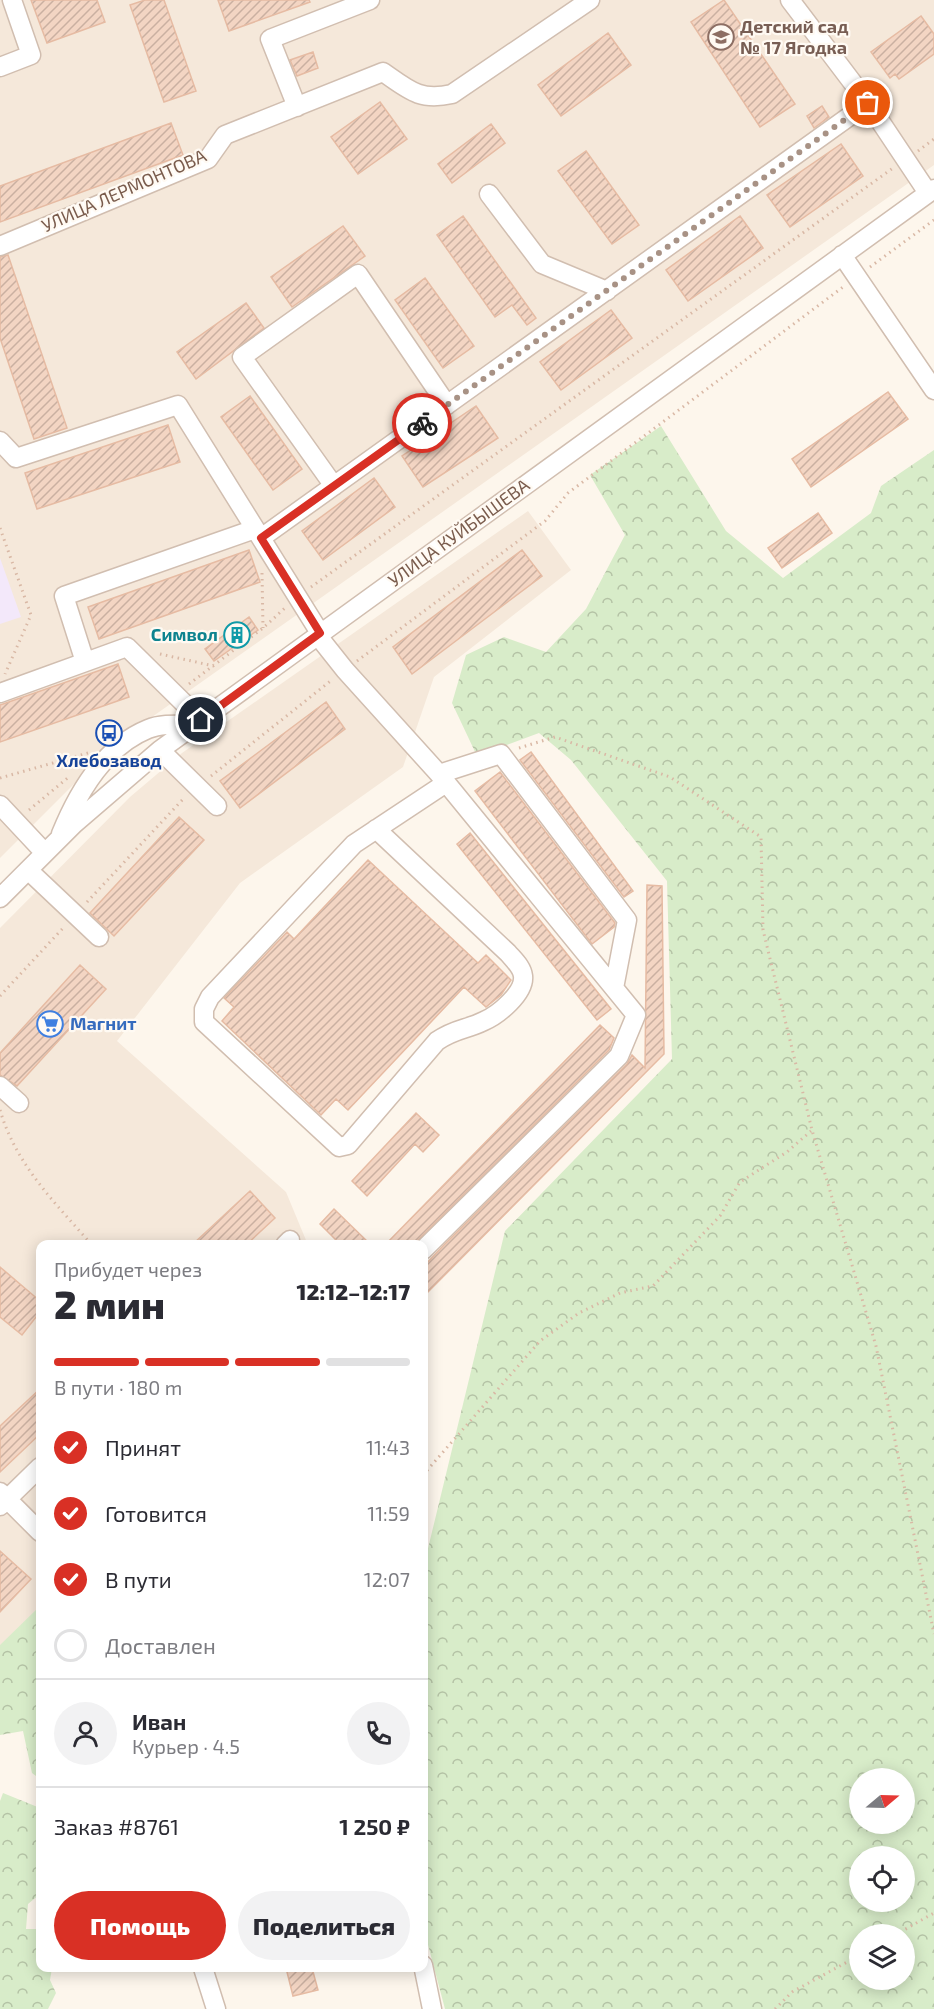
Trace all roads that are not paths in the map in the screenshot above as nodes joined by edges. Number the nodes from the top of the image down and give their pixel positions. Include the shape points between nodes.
1 (12, 0) edge
2 (370, 0) edge
3 (590, 0) edge
4 (790, 0) edge
5 (0, 67) edge
6 (868, 103) junction
7 (297, 106) junction
8 (931, 191) edge
9 (489, 194) dead end
10 (0, 246) edge
11 (842, 255) junction
12 (607, 291) junction
13 (934, 390) edge
14 (447, 405) junction
15 (0, 441) edge
16 (334, 486) junction
17 (258, 534) junction
18 (319, 634) junction
19 (85, 662) junction
20 (0, 693) edge
21 (197, 723) junction
22 (160, 750) junction
23 (443, 778) junction
24 (0, 805) edge
25 (217, 806) dead end
26 (376, 829) junction
27 (59, 839) junction
28 (45, 853) junction
29 (28, 870) junction
30 (0, 898) edge
31 (99, 936) dead end
32 (614, 988) junction
33 (0, 1087) edge
34 (19, 1103) dead end
35 (428, 1245) edge
36 (36, 1470) edge
37 (2, 1499) edge
38 (36, 1529) edge
39 (204, 1972) edge
40 (424, 1972) edge
41 (216, 2009) edge
42 (432, 2009) edge

1 - 5 street via 31,55
2 - 7 street via 270,39
3 - 7 street, УЛИЦА ЛЕРМОНТОВА via 452,94 432,99 408,90 383,72
4 - 6 street
6 - 8 street
6 - 12 street
7 - 10 street, УЛИЦА ЛЕРМОНТОВА via 225,135 208,159
8 - 11 street, УЛИЦА КУЙБЫШЕВА
9 - 12 street via 542,264
11 - 13 street
11 - 18 street, УЛИЦА КУЙБЫШЕВА
12 - 14 street
14 - 16 street
14 - 16 street via 358,274 242,357
15 - 17 street via 16,458 178,405
16 - 17 street
17 - 18 street
17 - 19 street via 64,596
18 - 21 street, УЛИЦА КУЙБЫШЕВА
18 - 23 street via 345,670
19 - 20 street
19 - 21 street via 127,647
21 - 22 street, УЛИЦА КУЙБЫШЕВА
21 - 27 street via 148,728 117,746 72,807
22 - 25 street
22 - 27 street, УЛИЦА КУЙБЫШЕВА
23 - 26 street
23 - 32 street
23 - 32 street via 501,754 627,920
24 - 28 street
26 - 26 street via 354,844 210,997 204,1009 204,1022 339,1146 348,1145 437,1041 453,1030 485,1021 500,1011 521,988 523,978 508,952
27 - 28 street, УЛИЦА КУЙБЫШЕВА
28 - 29 street, УЛИЦА КУЙБЫШЕВА
29 - 30 street, УЛИЦА КУЙБЫШЕВА
29 - 31 street
32 - 35 street via 636,1015 619,1056
33 - 34 street
36 - 37 street
37 - 38 street
39 - 41 street
40 - 42 street

